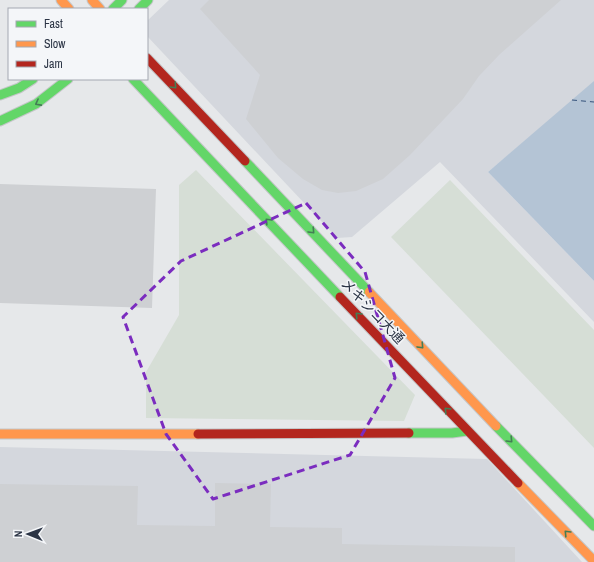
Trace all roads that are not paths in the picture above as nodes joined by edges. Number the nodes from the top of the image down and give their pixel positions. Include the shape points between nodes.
1 (61, 0) edge
2 (92, 0) edge
3 (122, 0) edge
4 (148, 0) edge
5 (68, 8) edge
6 (99, 8) edge
7 (114, 8) edge
8 (140, 8) edge
9 (148, 59) edge
10 (31, 80) edge
11 (67, 80) edge
12 (134, 80) edge
13 (0, 95) edge
14 (0, 121) edge
15 (467, 431) junction
16 (0, 434) edge
17 (594, 526) edge
18 (594, 561) edge

1 - 5 street
2 - 6 street
3 - 7 street
4 - 8 street
9 -> 17 street, メキシコ大通
10 - 13 street
11 -> 14 street via 47,98
15 -> 12 street, メキシコ大通
15 - 16 street
18 -> 15 street, メキシコ大通

